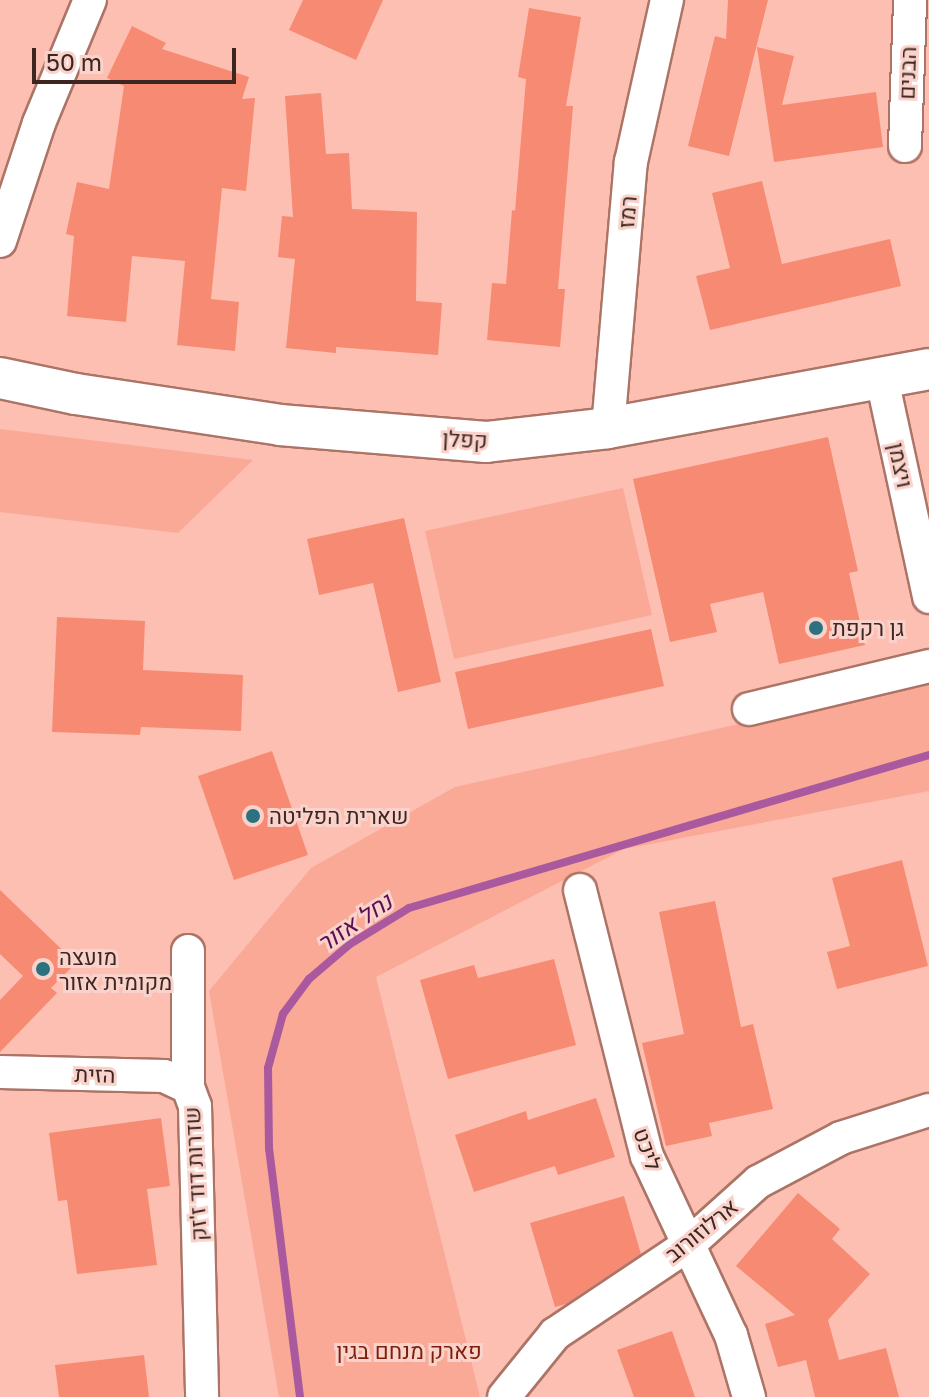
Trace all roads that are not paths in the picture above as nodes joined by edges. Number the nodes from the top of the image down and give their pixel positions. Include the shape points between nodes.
1 (90, 0) edge
2 (667, 0) edge
3 (910, 0) edge
4 (905, 146) dead end
5 (0, 241) edge
6 (929, 369) edge
7 (0, 378) edge
8 (882, 379) junction
9 (608, 428) junction
10 (929, 597) edge
11 (929, 666) edge
12 (749, 709) dead end
13 (580, 890) dead end
14 (188, 951) dead end
15 (0, 1072) edge
16 (188, 1087) junction
17 (929, 1110) edge
18 (688, 1245) junction
19 (202, 1397) edge
20 (504, 1397) edge
21 (749, 1397) edge

1 - 5 street via 39,123
2 - 9 street, רמז via 631,162
3 - 4 street, הבנים
6 - 8 street, קפלן
7 - 9 street, קפלן via 280,425 486,442
8 - 9 street, קפלן
8 - 10 street, ויצמן
11 - 12 street
13 - 18 street, ליכט via 647,1156
14 - 16 street, שדרות דוד ז'זק
15 - 16 street, הזית via 164,1076
16 - 19 street, שדרות דוד ז'זק via 195,1106
17 - 18 street, ארלוזורוב via 841,1138 758,1182
18 - 20 street, ארלוזורוב via 555,1334
18 - 21 street, ליכט via 731,1335

